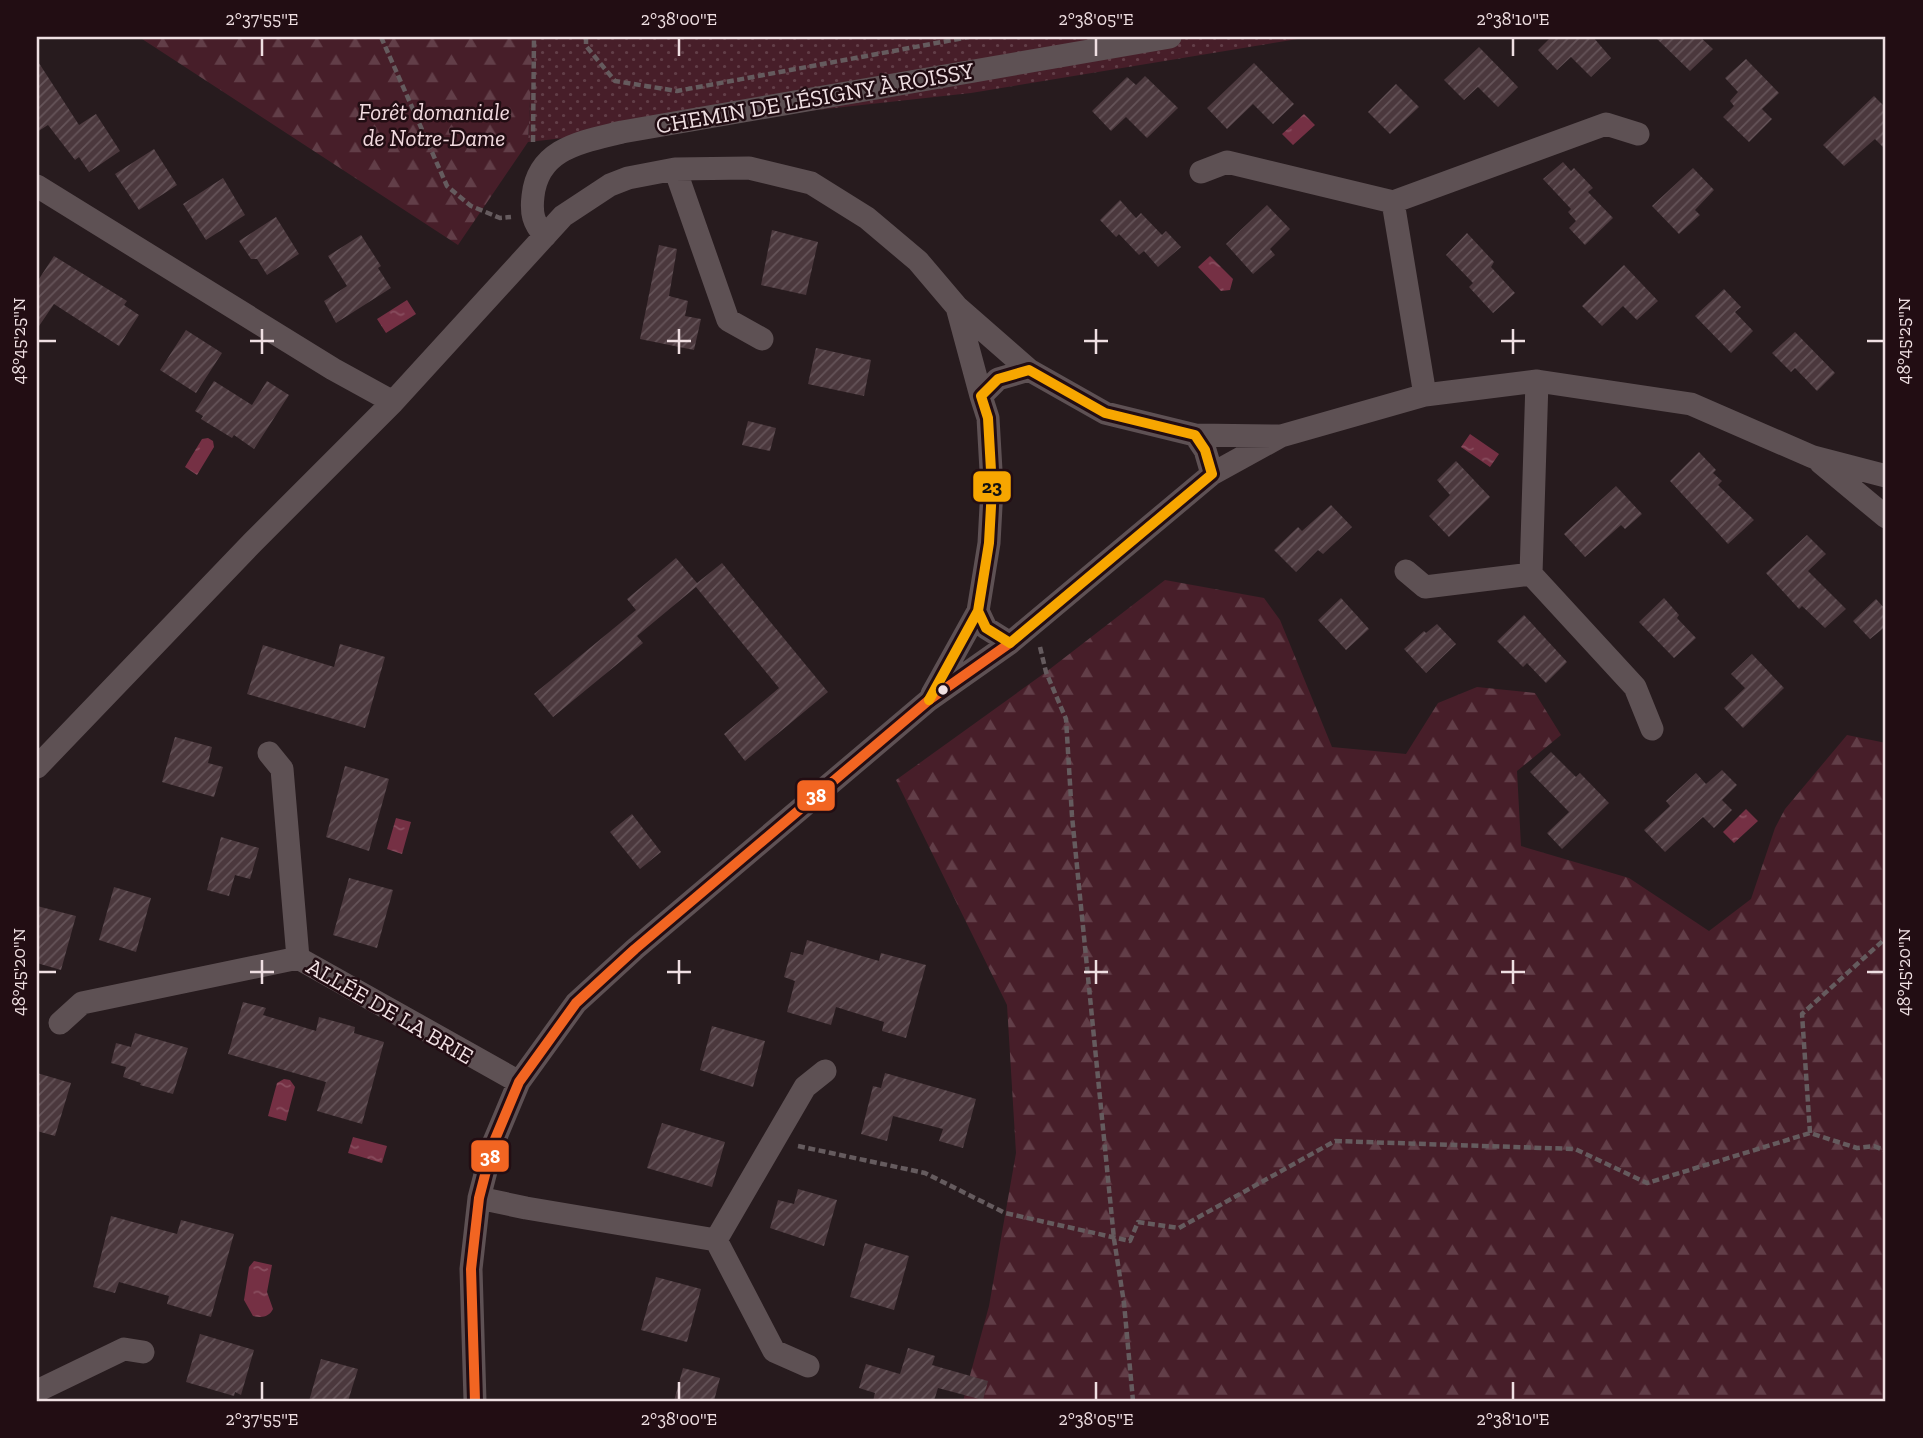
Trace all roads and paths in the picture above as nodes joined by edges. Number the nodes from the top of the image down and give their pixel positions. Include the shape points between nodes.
1 (381, 37) edge
2 (534, 37) edge
3 (586, 37) edge
4 (969, 37) edge
5 (1170, 37) edge
6 (1638, 134) dead end
7 (544, 163) junction
8 (675, 169) junction
9 (1200, 172) dead end
10 (37, 186) edge
11 (1393, 202) junction
12 (539, 226) junction
13 (957, 307) junction
14 (762, 339) dead end
15 (1029, 370) junction
16 (1536, 382) junction
17 (1425, 395) junction
18 (981, 396) junction
19 (393, 402) junction
20 (1195, 435) junction
21 (1281, 436) junction
22 (1813, 457) junction
23 (1212, 474) junction
24 (1886, 476) edge
25 (1886, 516) edge
26 (1406, 571) dead end
27 (1531, 574) junction
28 (978, 611) junction
29 (1035, 623) junction
30 (1010, 643) junction
31 (929, 700) junction
32 (1652, 729) dead end
33 (269, 753) dead end
34 (37, 767) edge
35 (1886, 938) edge
36 (298, 958) junction
37 (60, 1023) dead end
38 (825, 1071) dead end
39 (519, 1082) junction
40 (1810, 1133) junction
41 (774, 1141) junction
42 (1886, 1151) edge
43 (479, 1198) junction
44 (1114, 1239) junction
45 (716, 1240) junction
46 (143, 1352) dead end
47 (808, 1366) dead end
48 (37, 1391) edge
49 (475, 1401) edge
50 (1133, 1401) edge

1 - 12 path via 447,186 471,206
2 - 7 path via 533,152
3 - 4 path via 586,46 615,81 677,91
5 - 7 street, CHEMIN DE LÉSIGNY À ROISSY via 622,132 574,144
6 - 11 street via 1606,124
7 - 12 street via 535,178
8 - 12 street via 610,185
8 - 13 street via 749,169 811,183 867,218 918,261
8 - 14 street via 728,320
9 - 11 street via 1227,162
10 - 19 street
11 - 17 street
12 - 19 street
13 - 15 street
13 - 18 street
15 - 18 street via 998,379
15 - 20 street via 1105,413
16 - 17 street
16 - 22 street via 1690,404
16 - 27 street
17 - 21 street
18 - 28 street via 988,418 992,488
19 - 34 street
20 - 21 street
20 - 23 street
21 - 23 street
22 - 24 street
22 - 25 street
23 - 29 street
26 - 27 street via 1425,587
27 - 32 street via 1635,687
28 - 30 street via 986,628
28 - 31 street
29 - 30 street
29 - 44 path via 1046,672 1066,719
30 - 31 street
31 - 39 street via 576,1003
33 - 36 street via 282,769
35 - 40 path via 1802,1014
36 - 37 street, ALLÉE DE LA BRIE via 82,1003
36 - 39 street, ALLÉE DE LA BRIE
38 - 41 street via 805,1087
39 - 43 street via 493,1144
40 - 42 path via 1857,1148 1874,1146
40 - 44 path via 1647,1183 1575,1149 1335,1141 1179,1228 1138,1222 1130,1241
41 - 44 path via 925,1173 1005,1213
41 - 45 street
43 - 45 street
43 - 49 street via 471,1269
44 - 50 path
45 - 47 street via 774,1351
46 - 48 street via 124,1349

